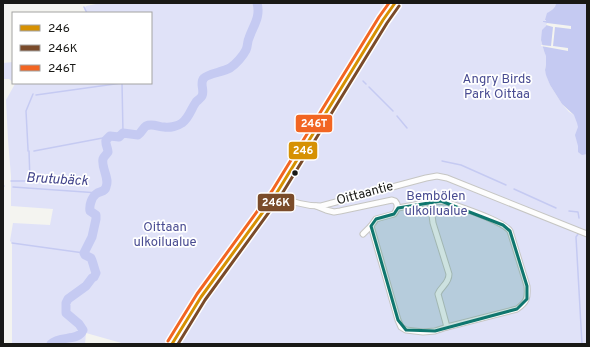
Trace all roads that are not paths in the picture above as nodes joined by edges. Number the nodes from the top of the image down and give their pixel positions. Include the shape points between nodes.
1 (395, 3) edge
2 (276, 194) junction
3 (433, 202) junction
4 (316, 206) junction
5 (398, 208) junction
6 (371, 226) junction
7 (363, 234) dead end
8 (587, 234) edge
9 (447, 327) junction
10 (172, 344) edge

1 - 2 main road
2 - 4 street, Oittaantie via 294,202
2 - 10 main road via 202,297
3 - 5 street
3 - 9 street via 431,207 434,224 449,274 448,282 438,294
3 - 9 street via 447,202 507,227 528,294 527,299 517,309
4 - 5 street via 334,212 392,200 397,203
4 - 8 street, Oittaantie via 437,176
5 - 6 street via 394,214 376,219
6 - 7 street
6 - 9 street via 401,327 423,332

